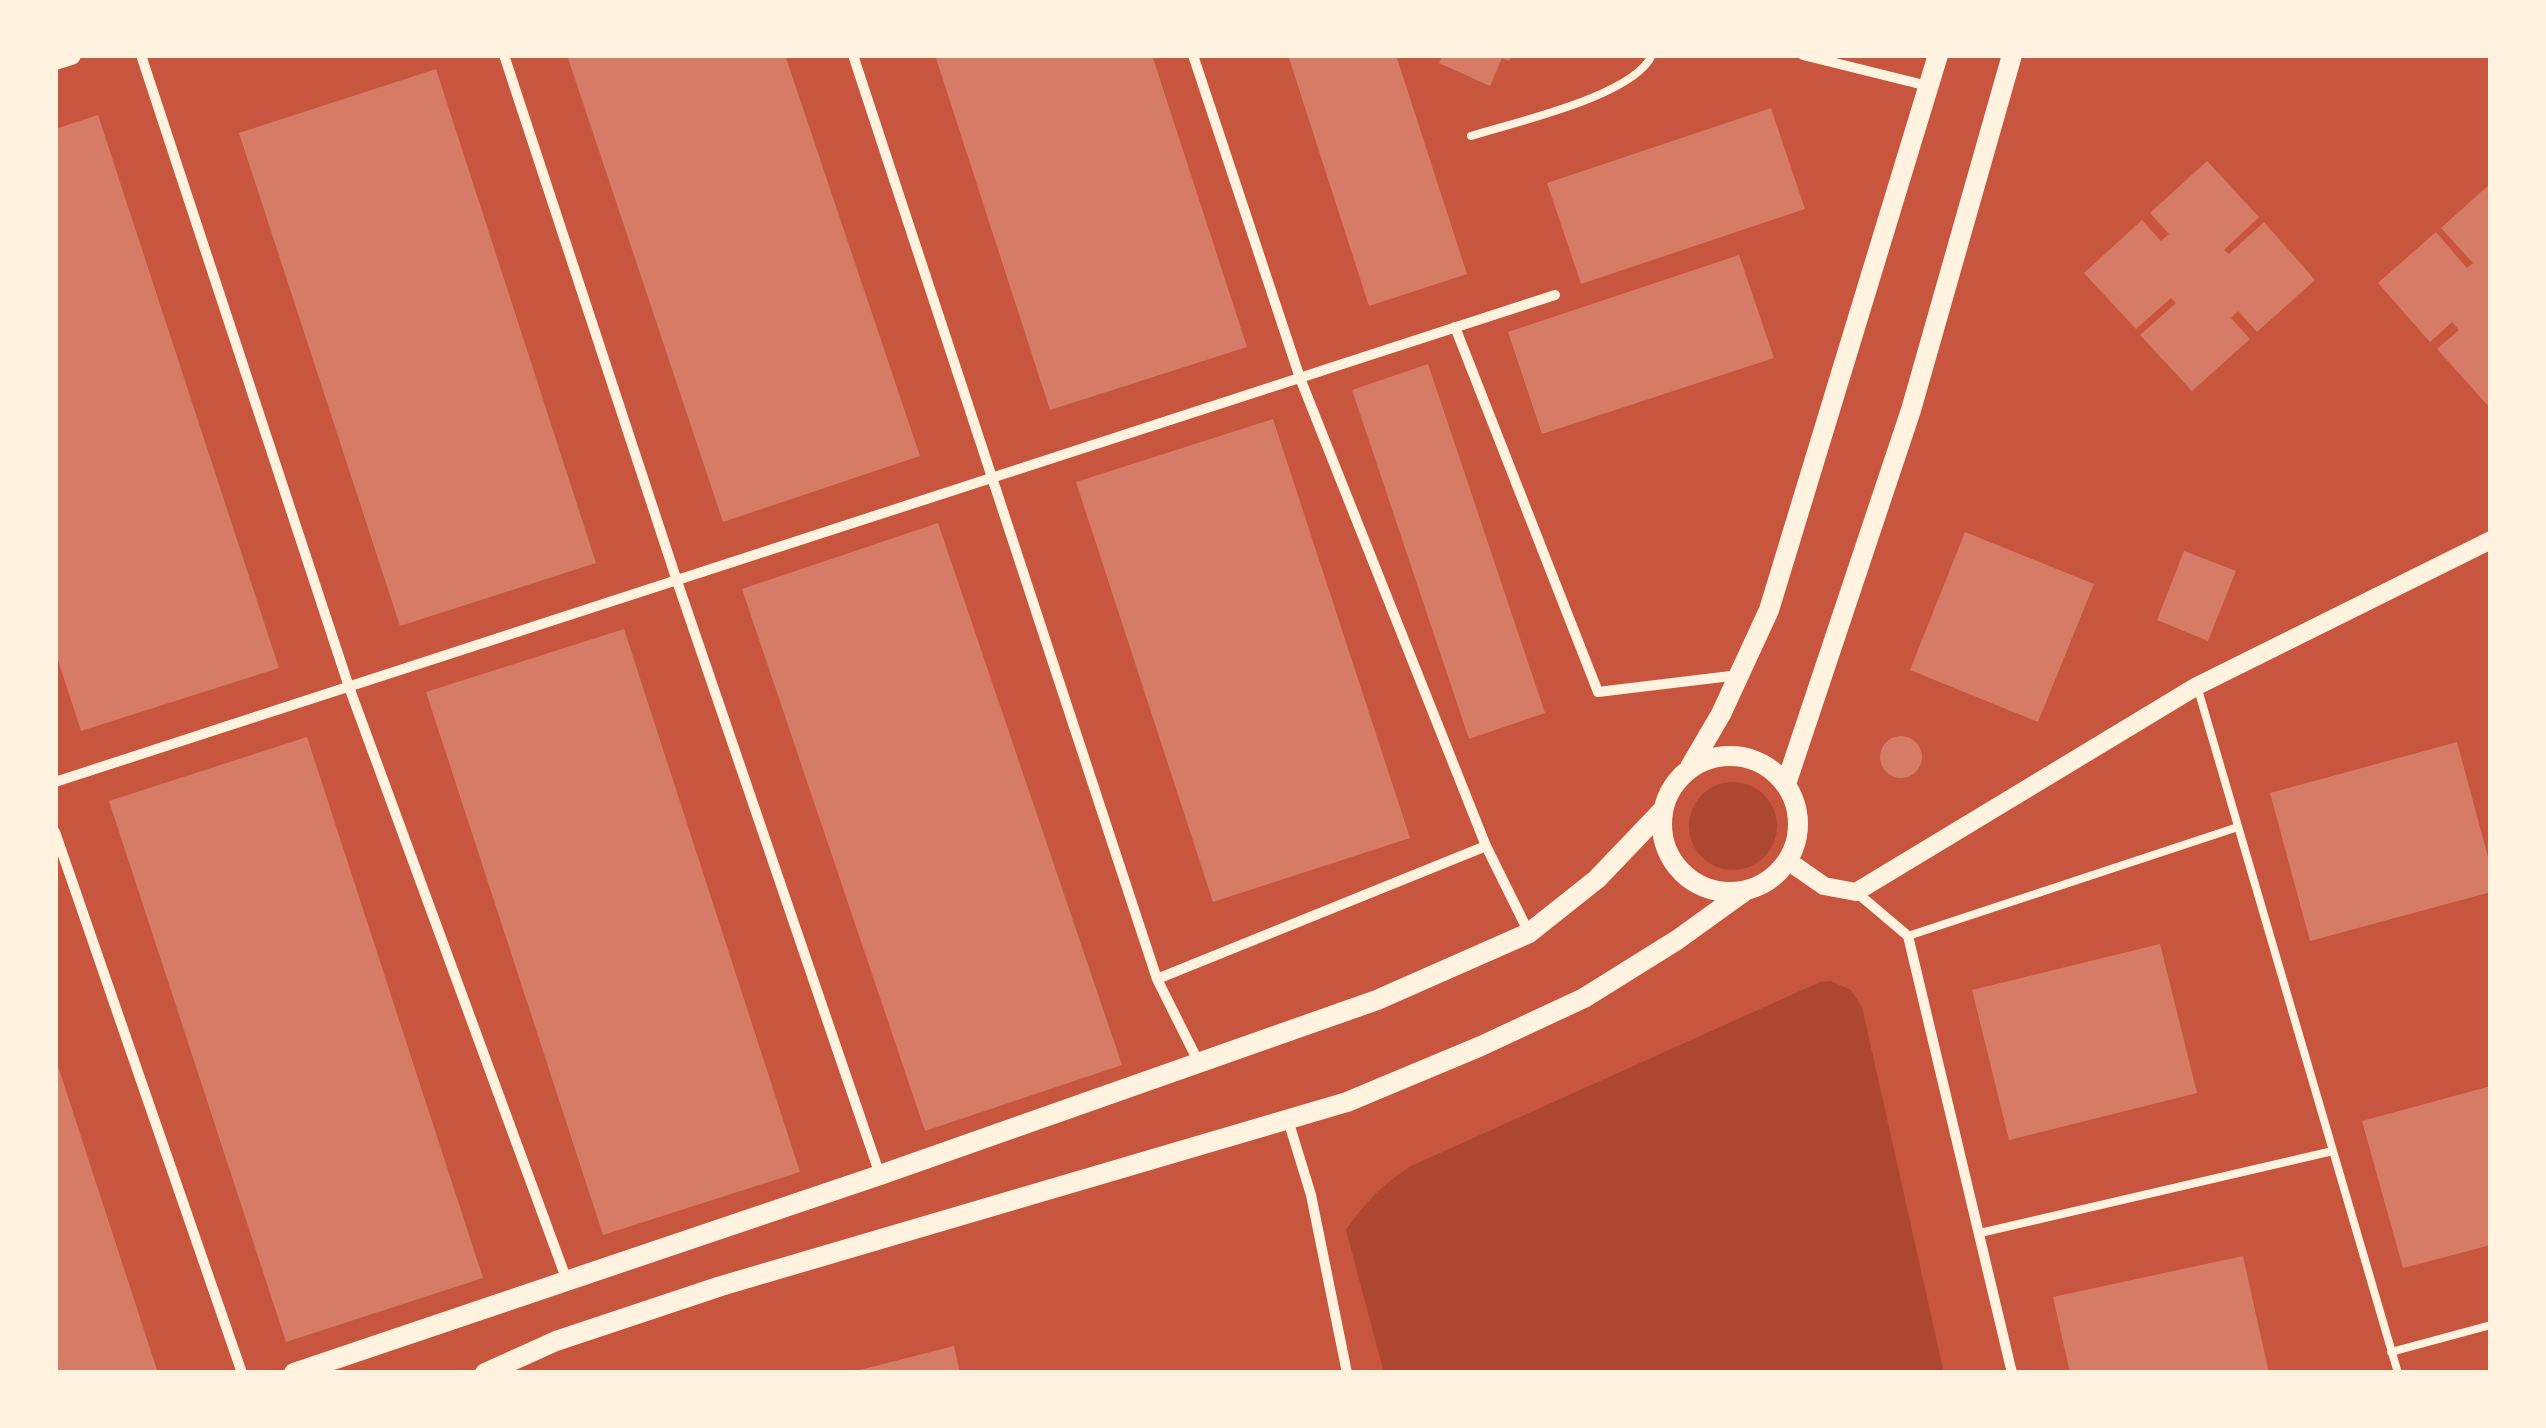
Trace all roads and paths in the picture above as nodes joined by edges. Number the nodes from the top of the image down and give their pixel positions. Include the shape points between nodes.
1 (71, 55) edge
2 (141, 55) edge
3 (504, 55) edge
4 (853, 55) edge
5 (1193, 55) edge
6 (1652, 55) edge
7 (1803, 55) edge
8 (1938, 55) edge
9 (2012, 55) edge
10 (55, 60) edge
11 (1929, 87) junction
12 (1471, 136) dead end
13 (1555, 295) dead end
14 (1455, 327) junction
15 (1300, 378) junction
16 (992, 478) junction
17 (2491, 540) edge
18 (677, 580) junction
19 (1740, 674) junction
20 (2197, 686) junction
21 (349, 687) junction
22 (1690, 767) junction
23 (55, 782) edge
24 (1786, 784) junction
25 (1662, 811) junction
26 (2238, 828) junction
27 (55, 832) edge
28 (1486, 846) junction
29 (1788, 861) junction
30 (1746, 891) junction
31 (1856, 892) junction
32 (1529, 933) junction
33 (1908, 936) junction
34 (1157, 979) junction
35 (1199, 1064) junction
36 (1288, 1120) junction
37 (2333, 1151) junction
38 (880, 1174) junction
39 (1980, 1234) junction
40 (566, 1278) junction
41 (2491, 1325) edge
42 (2391, 1352) junction
43 (242, 1373) edge
44 (294, 1373) edge
45 (485, 1373) edge
46 (1346, 1373) edge
47 (2012, 1373) edge
48 (2398, 1373) edge

1 - 10 main road
2 - 21 street
3 - 18 street
4 - 16 street
5 - 15 street
6 - 12 lane via 1646,68 1599,96
7 - 11 street
8 - 11 main road
9 - 24 main road via 1911,410
11 - 19 main road via 1769,610
13 - 14 street
14 - 15 street
14 - 19 street via 1598,692
15 - 16 street
15 - 28 street
16 - 18 street
16 - 34 street
17 - 20 street
18 - 21 street
18 - 38 street
19 - 22 main road
20 - 26 lane
20 - 31 street
21 - 23 street
21 - 40 street
22 - 24 main road via 1715,756 1742,756
22 - 25 main road
24 - 29 main road via 1798,809 1798,836
25 - 30 main road via 1662,839 1683,873 1718,892
25 - 32 main road via 1597,879
26 - 33 lane
26 - 37 lane
27 - 43 street
28 - 32 street
28 - 34 street
29 - 30 main road
29 - 31 street via 1824,886
30 - 36 main road via 1584,998 1414,1075
31 - 33 street
32 - 35 main road via 1377,1000
33 - 39 street
34 - 35 street
35 - 38 main road
36 - 45 main road via 860,1242 556,1340
36 - 46 street via 1311,1195
37 - 39 lane
37 - 42 lane
38 - 40 main road
39 - 47 street
40 - 44 main road
41 - 42 lane
42 - 48 lane

